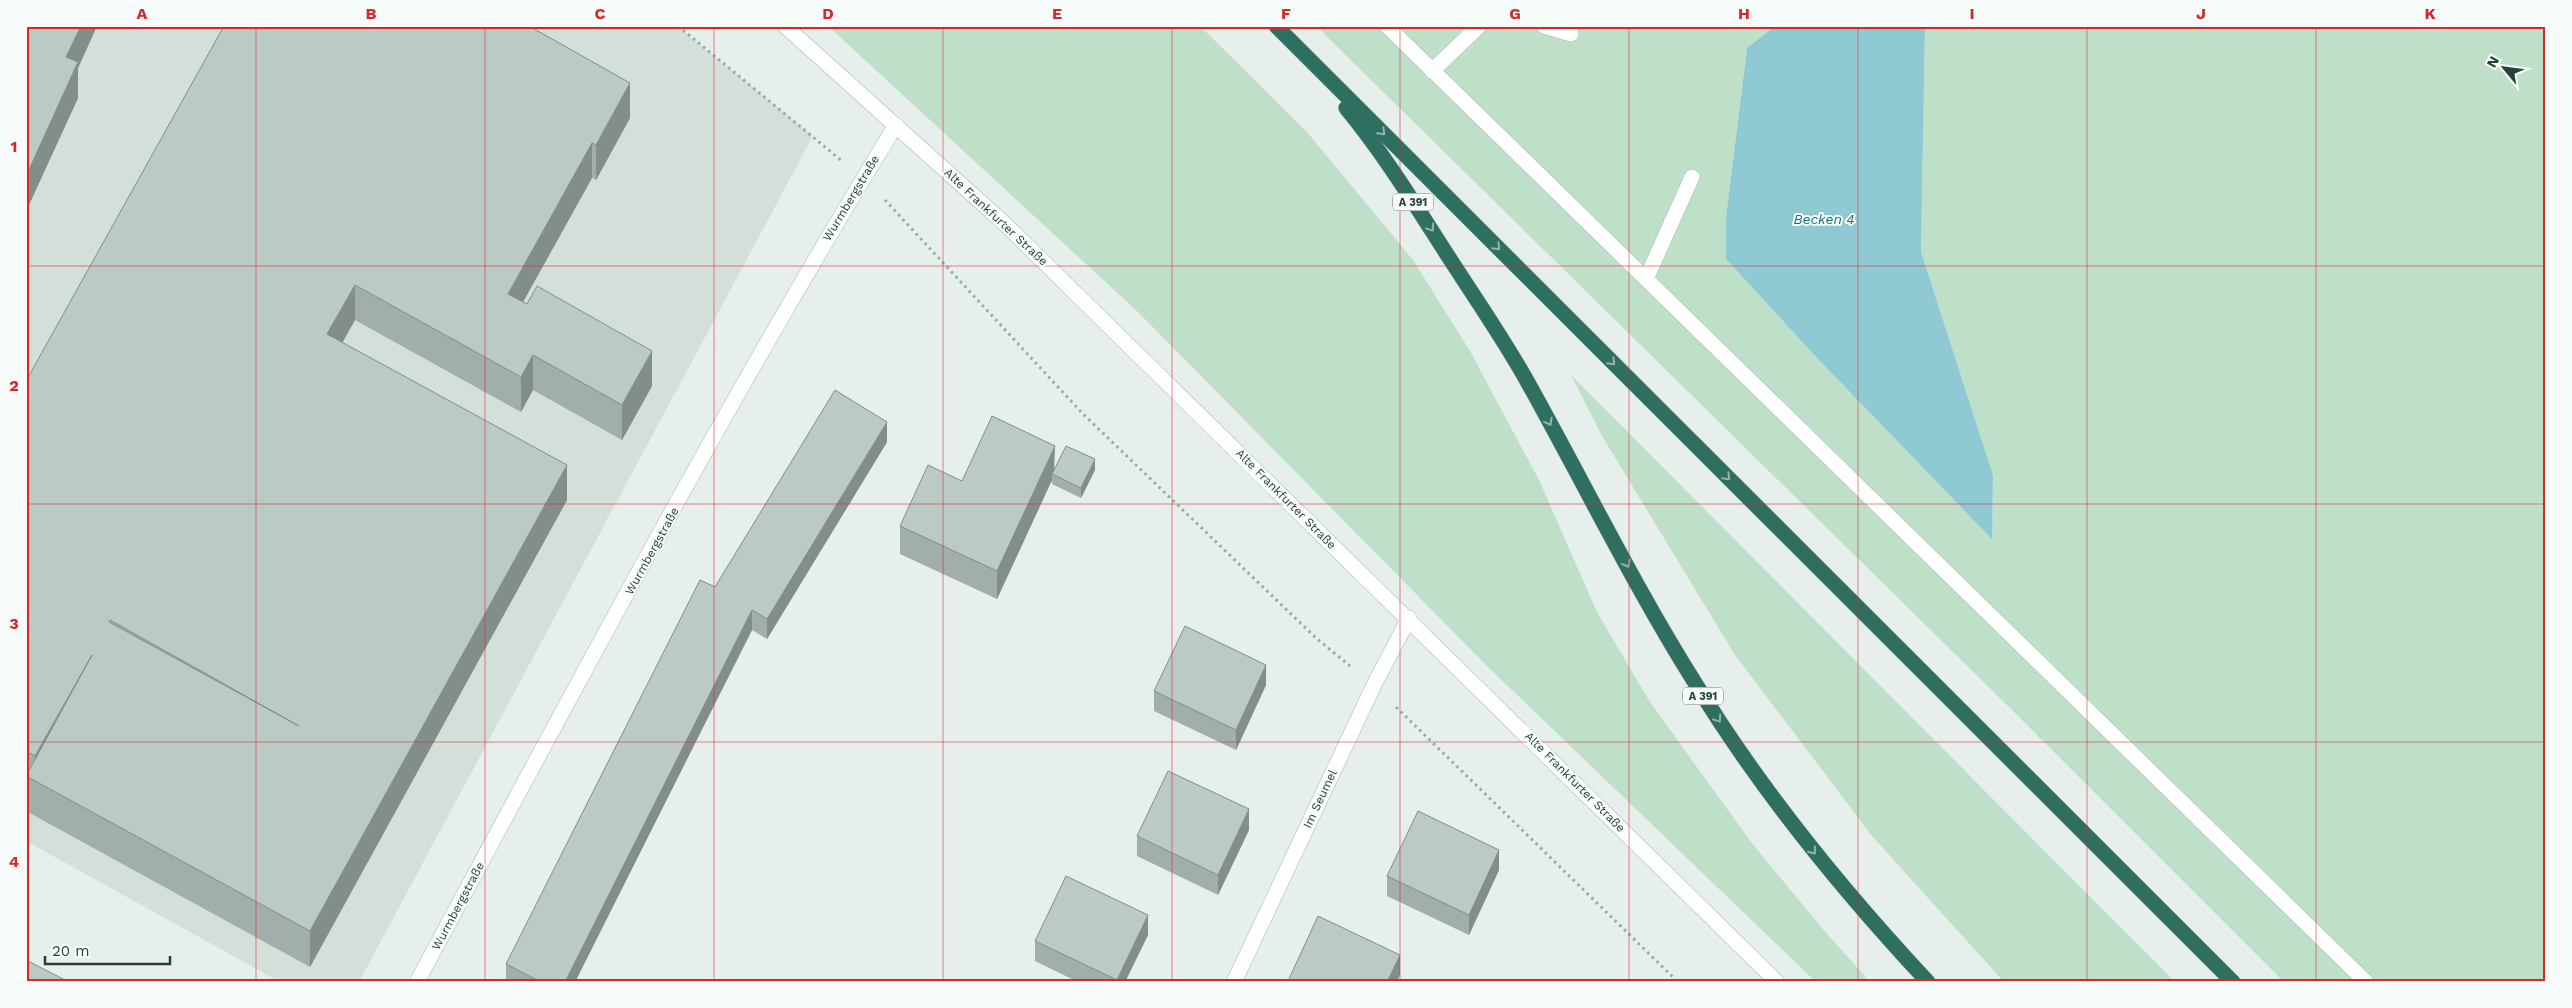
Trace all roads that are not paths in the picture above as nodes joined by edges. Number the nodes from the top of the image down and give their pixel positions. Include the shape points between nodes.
1 (785, 26) edge
2 (1387, 26) edge
3 (1479, 26) edge
4 (1544, 26) edge
5 (1281, 31) edge
6 (1571, 34) dead end
7 (1432, 71) junction
8 (896, 125) junction
9 (1692, 177) dead end
10 (1646, 279) junction
11 (1409, 618) junction
12 (417, 982) edge
13 (1234, 982) edge
14 (1777, 982) edge
15 (1928, 982) edge
16 (2233, 982) edge
17 (2366, 982) edge

1 - 8 street, Alte Frankfurter Straße
2 - 7 street
3 - 7 street
4 - 6 street
5 -> 15 highway, A 391 via 1367,133 1435,234 1526,379 1697,687 1750,766 1806,843
5 -> 16 highway
7 - 10 street
8 - 11 street, Alte Frankfurter Straße via 1006,224
8 - 12 street, Wurmbergstraße via 797,289
9 - 10 street
10 - 17 street
11 - 13 street, Im Seumel via 1374,685
11 - 14 street, Alte Frankfurter Straße

